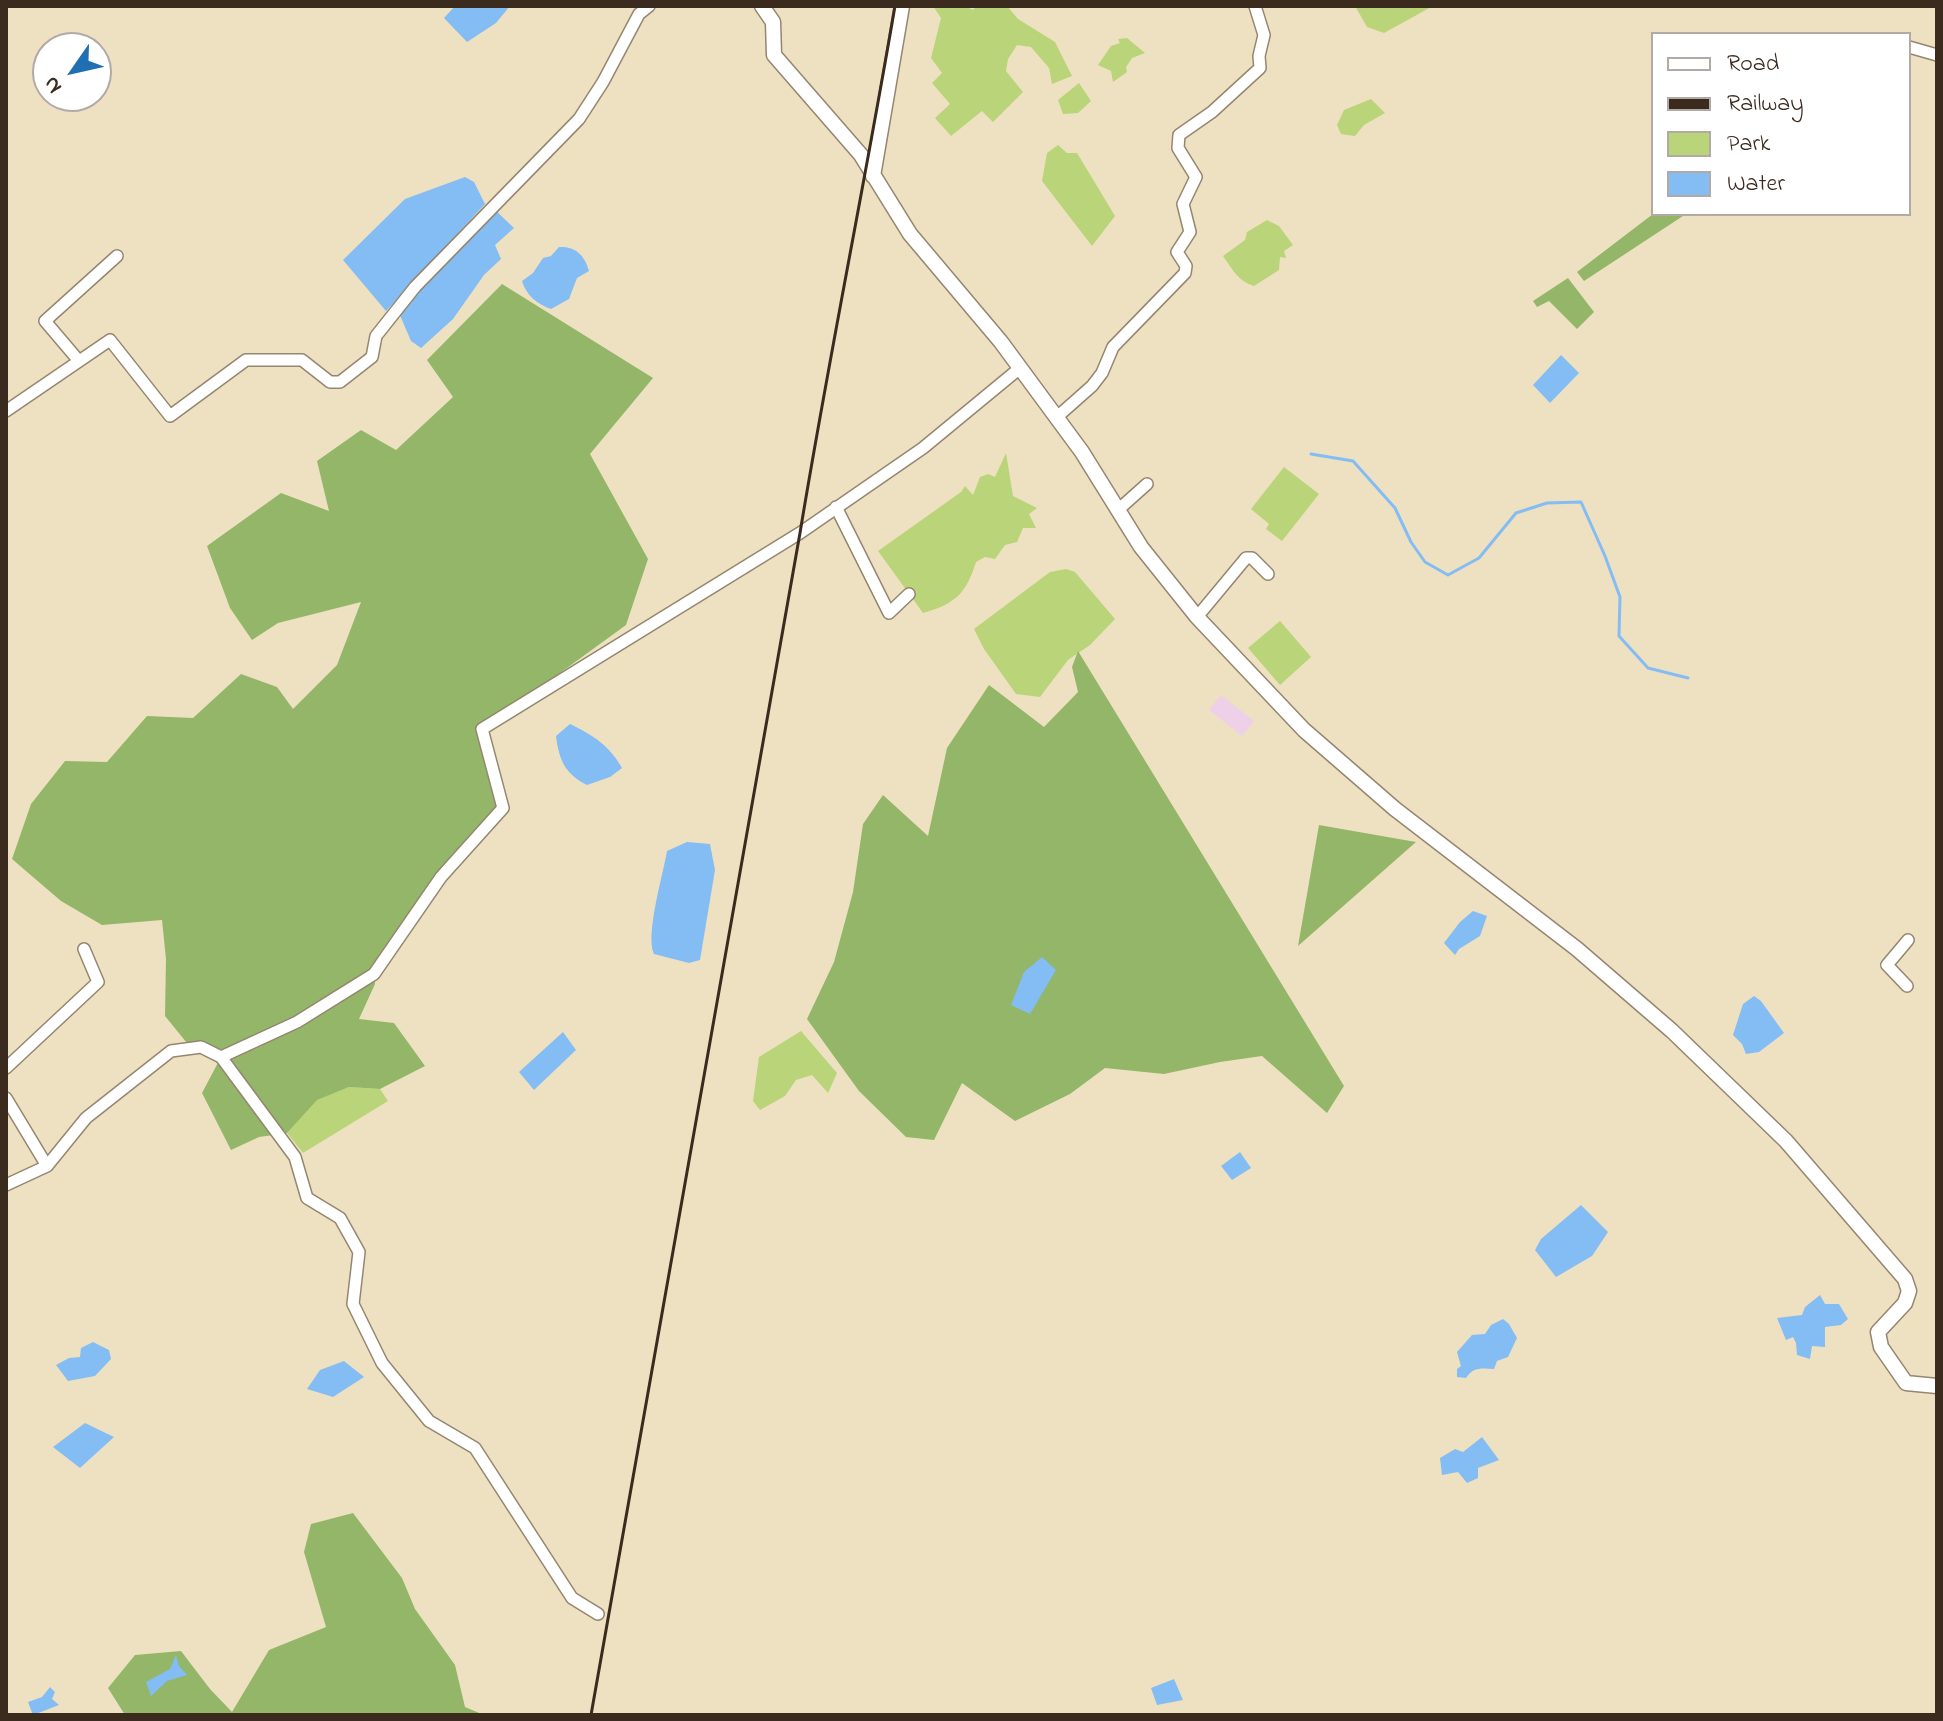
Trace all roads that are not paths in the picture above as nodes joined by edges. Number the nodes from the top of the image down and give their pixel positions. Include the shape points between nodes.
1 (649, 6) edge
2 (762, 6) edge
3 (902, 6) edge
4 (1255, 6) edge
5 (1911, 48) edge
6 (1937, 55) edge
7 (873, 176) junction
8 (117, 256) dead end
9 (79, 361) junction
10 (1020, 368) junction
11 (6, 411) edge
12 (1057, 417) junction
13 (1147, 484) dead end
14 (836, 507) junction
15 (1119, 509) junction
16 (1268, 574) dead end
17 (909, 594) dead end
18 (1197, 617) junction
19 (1908, 940) dead end
20 (84, 949) dead end
21 (1907, 986) dead end
22 (221, 1057) junction
23 (6, 1068) edge
24 (6, 1098) edge
25 (47, 1166) junction
26 (6, 1185) edge
27 (1937, 1386) edge
28 (598, 1614) dead end

1 - 9 street via 639,14 579,119 415,287 376,336 372,357 340,382 330,382 302,360 246,360 170,416 110,340
2 - 7 main road via 773,22 774,55 861,155
3 - 7 main road
4 - 12 street via 1264,35 1260,68 1179,135 1178,148 1196,177 1183,204 1190,232 1177,252 1185,273 1115,344 1092,386
5 - 6 street
7 - 10 main road via 910,234
8 - 9 street via 45,321
9 - 11 street
10 - 12 main road
10 - 14 street via 923,448
12 - 15 main road
13 - 15 street
14 - 17 street via 889,613
14 - 22 street via 482,729 503,808 441,877 374,974 297,1022
15 - 18 main road via 1141,547
16 - 18 street via 1246,558
18 - 27 main road via 1304,730 1395,809 1592,962 1786,1141 1905,1279 1905,1303 1878,1332 1881,1347 1906,1383
19 - 21 street via 1887,965
20 - 23 street via 98,982
22 - 25 street via 201,1047 171,1051 86,1118
22 - 28 street via 295,1157 307,1198 340,1218 359,1252 353,1304 382,1363 429,1421 475,1448 572,1598
24 - 25 street
25 - 26 street

